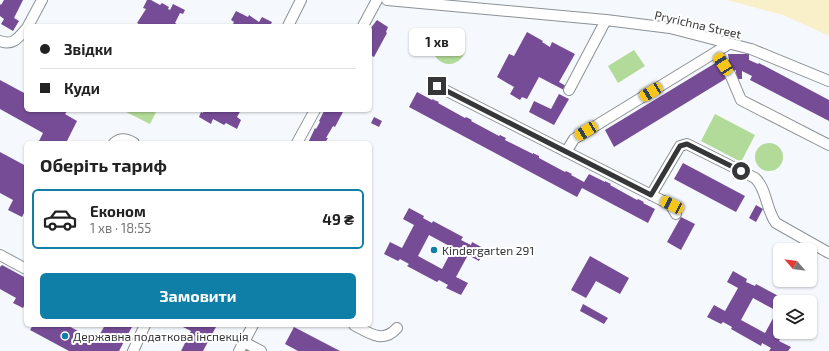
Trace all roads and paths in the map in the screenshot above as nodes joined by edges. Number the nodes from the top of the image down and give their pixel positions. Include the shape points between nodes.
1 (42, 0) edge
2 (300, 0) edge
3 (377, 0) edge
4 (387, 0) edge
5 (606, 20) junction
6 (29, 24) edge
7 (289, 24) edge
8 (364, 24) edge
9 (24, 31) edge
10 (0, 41) edge
11 (729, 44) junction
12 (716, 52) junction
13 (723, 64) dead end
14 (730, 74) dead end
15 (829, 82) edge
16 (437, 86) dead end
17 (570, 90) dead end
18 (314, 112) edge
19 (118, 141) edge
20 (128, 141) edge
21 (298, 141) edge
22 (829, 145) edge
23 (566, 152) junction
24 (651, 195) junction
25 (676, 214) dead end
26 (829, 253) edge
27 (0, 255) edge
28 (24, 268) edge
29 (144, 327) edge
30 (252, 327) edge
31 (358, 327) edge
32 (397, 328) dead end
33 (244, 342) junction
34 (132, 351) edge
35 (239, 351) edge
36 (261, 351) edge

1 - 6 street
2 - 7 street
3 - 8 street
4 - 5 street, Pryrichna Street
5 - 11 street, Pryrichna Street via 670,28
5 - 17 street
9 - 10 street via 12,43
11 - 12 street
11 - 15 street, Pryrichna Street via 751,49
12 - 13 street
12 - 23 street via 574,139
14 - 22 street via 741,100
16 - 23 street
18 - 21 street
19 - 20 street
23 - 24 street
24 - 25 street via 672,205
24 - 26 street via 680,146 687,144 755,178 760,183 771,217 776,223
27 - 28 street
29 - 34 street
30 - 33 street
31 - 32 street via 382,337
33 - 35 street
33 - 36 street

